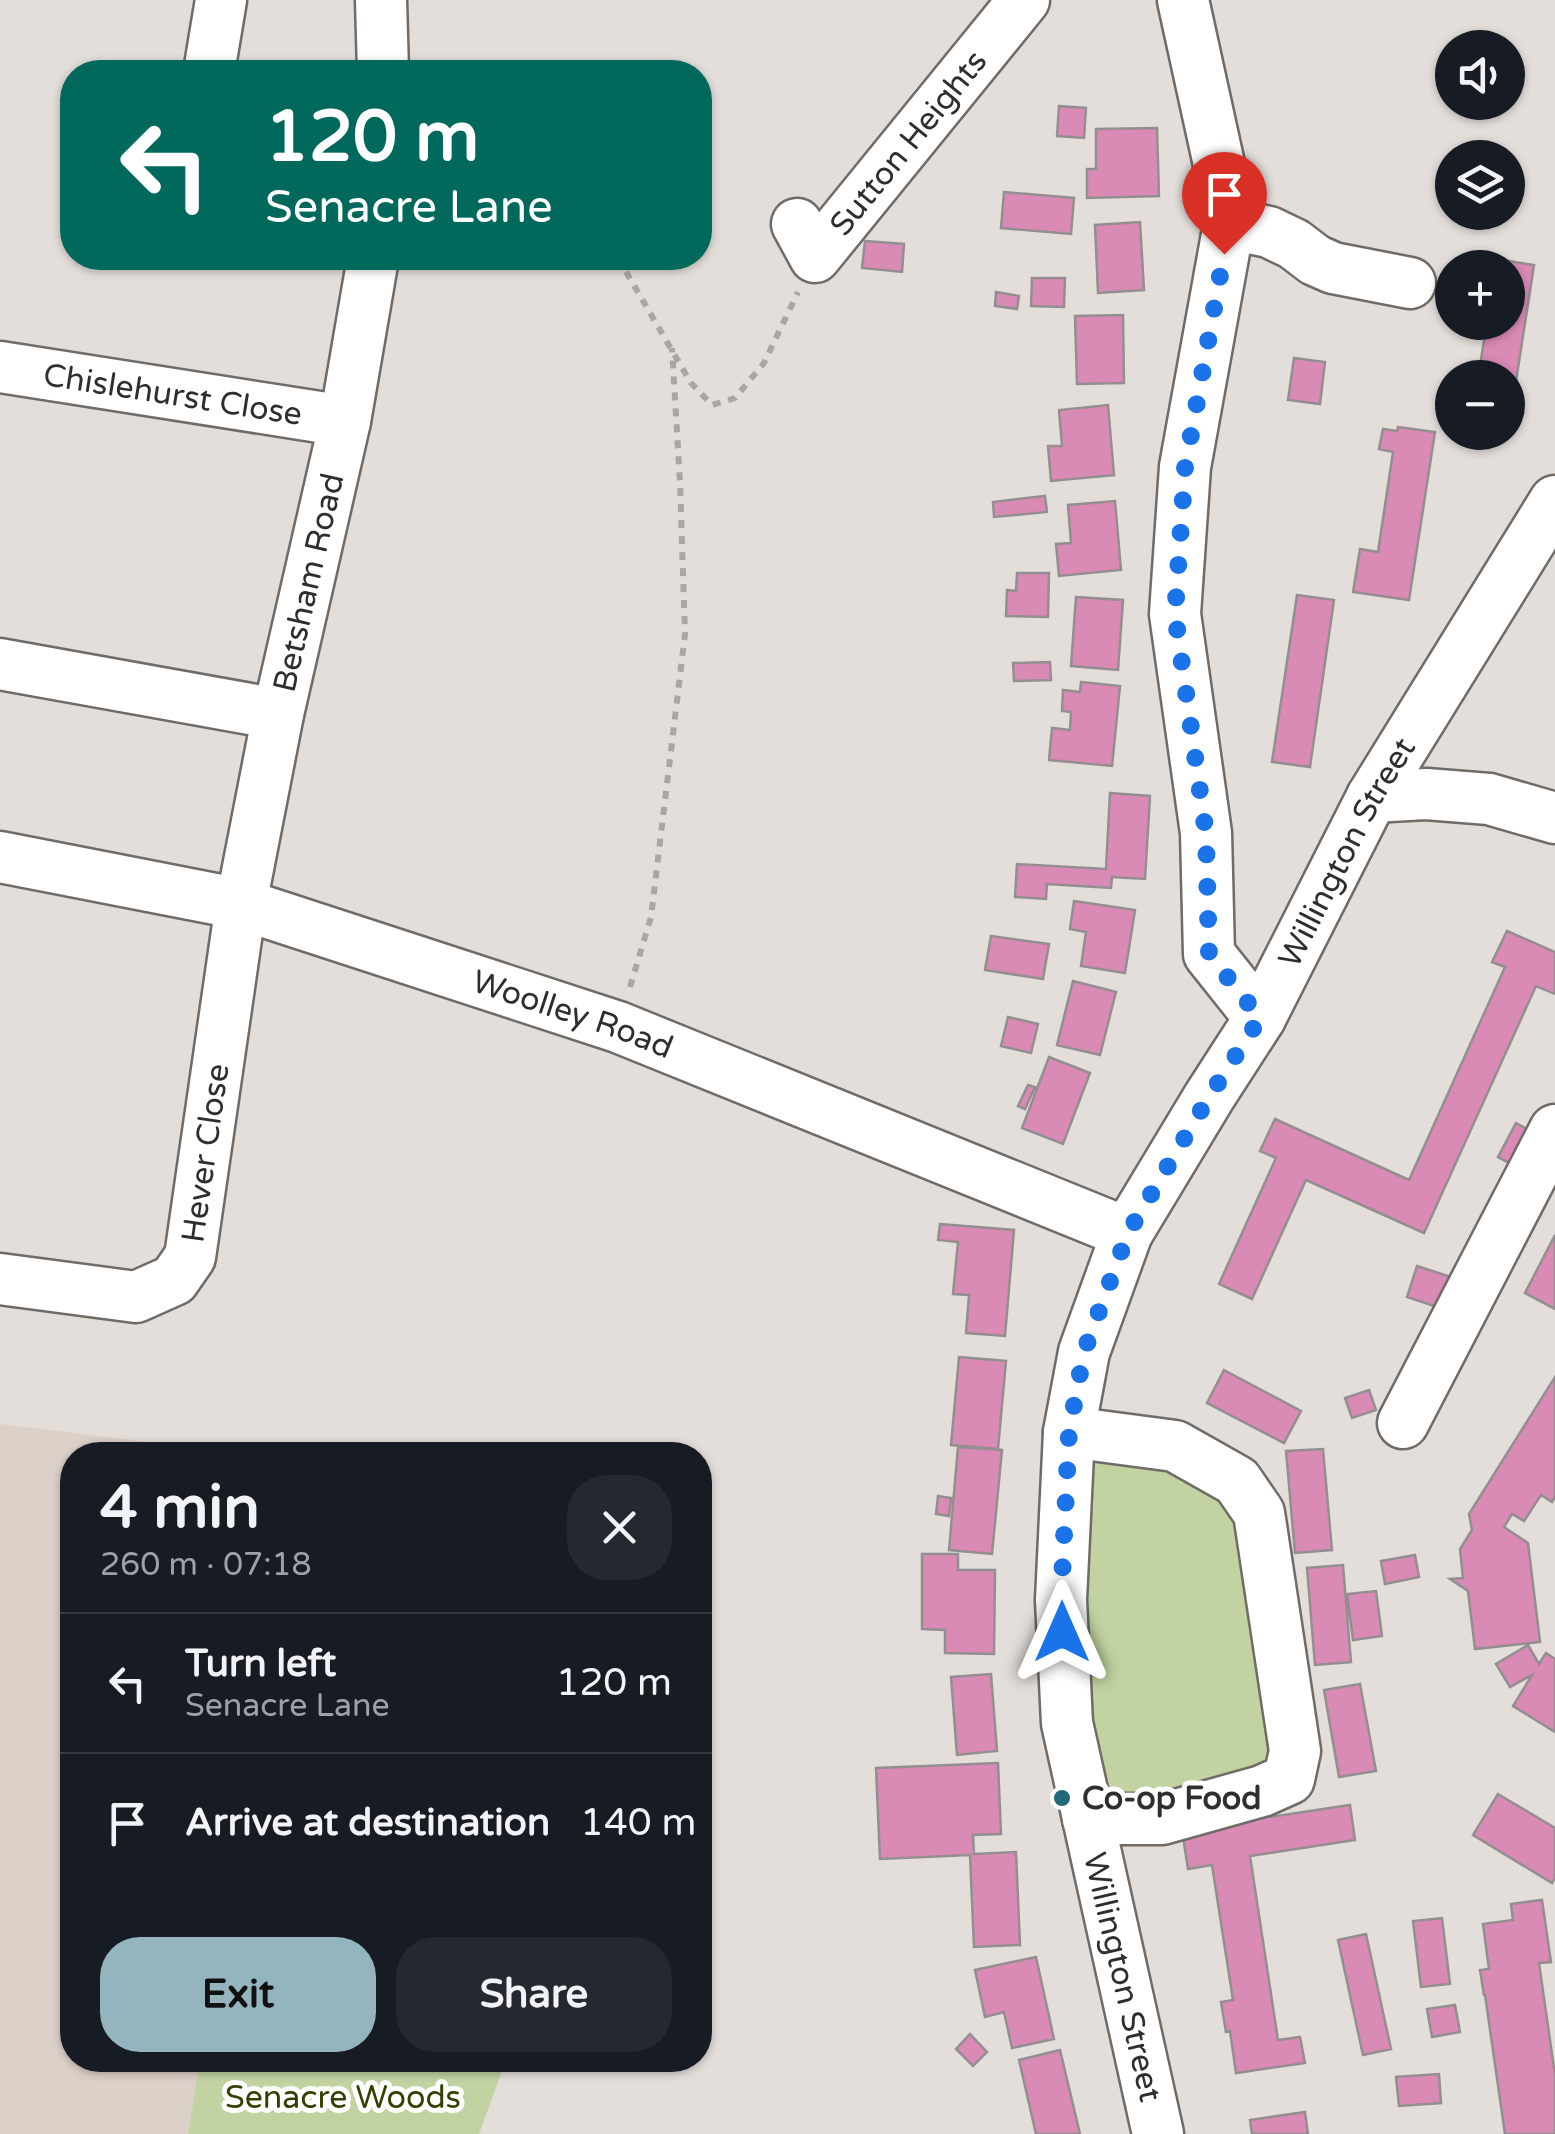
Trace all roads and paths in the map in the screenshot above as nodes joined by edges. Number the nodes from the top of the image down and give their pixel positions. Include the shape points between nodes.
1 (221, 0) edge
2 (381, 0) edge
3 (1024, 0) edge
4 (1183, 0) edge
5 (211, 60) edge
6 (383, 60) edge
7 (1228, 224) junction
8 (806, 240) joint
9 (371, 270) edge
10 (625, 270) edge
11 (1410, 283) dead end
12 (672, 348) junction
13 (0, 367) edge
14 (344, 421) junction
15 (1555, 502) edge
16 (0, 664) edge
17 (278, 714) junction
18 (1372, 797) junction
19 (1555, 818) edge
20 (0, 858) edge
21 (241, 904) junction
22 (1260, 1018) junction
23 (618, 1027) junction
24 (1555, 1130) edge
25 (1128, 1233) junction
26 (0, 1279) edge
27 (1403, 1423) dead end
28 (1069, 1432) junction
29 (1088, 1820) junction
30 (1158, 2134) edge

1 - 5 street
2 - 6 street
3 - 8 street, Sutton Heights
4 - 7 street
7 - 11 street via 1269,232 1333,268
7 - 22 street via 1185,468 1175,614 1206,834 1209,954
8 - 12 path via 764,363 735,398 712,405 691,384
9 - 14 street, Betsham Road
10 - 12 path
12 - 23 path via 685,634 652,917
13 - 14 street, Chislehurst Close
14 - 17 street, Betsham Road
15 - 18 street, Willington Street
16 - 17 street
17 - 21 street, Betsham Road
18 - 19 street via 1490,800
18 - 22 street, Willington Street
20 - 21 street, Woolley Road
21 - 23 street, Woolley Road
21 - 26 street, Hever Close via 190,1257 174,1280 136,1297
22 - 25 street, Willington Street
23 - 25 street, Woolley Road
24 - 27 street
25 - 28 street, Willington Street via 1084,1352
28 - 29 street, Willington Street via 1063,1664 1067,1723
28 - 29 street, Willington Street via 1176,1446 1238,1481 1259,1513 1295,1751 1289,1779 1262,1791 1162,1819
29 - 30 street, Willington Street

